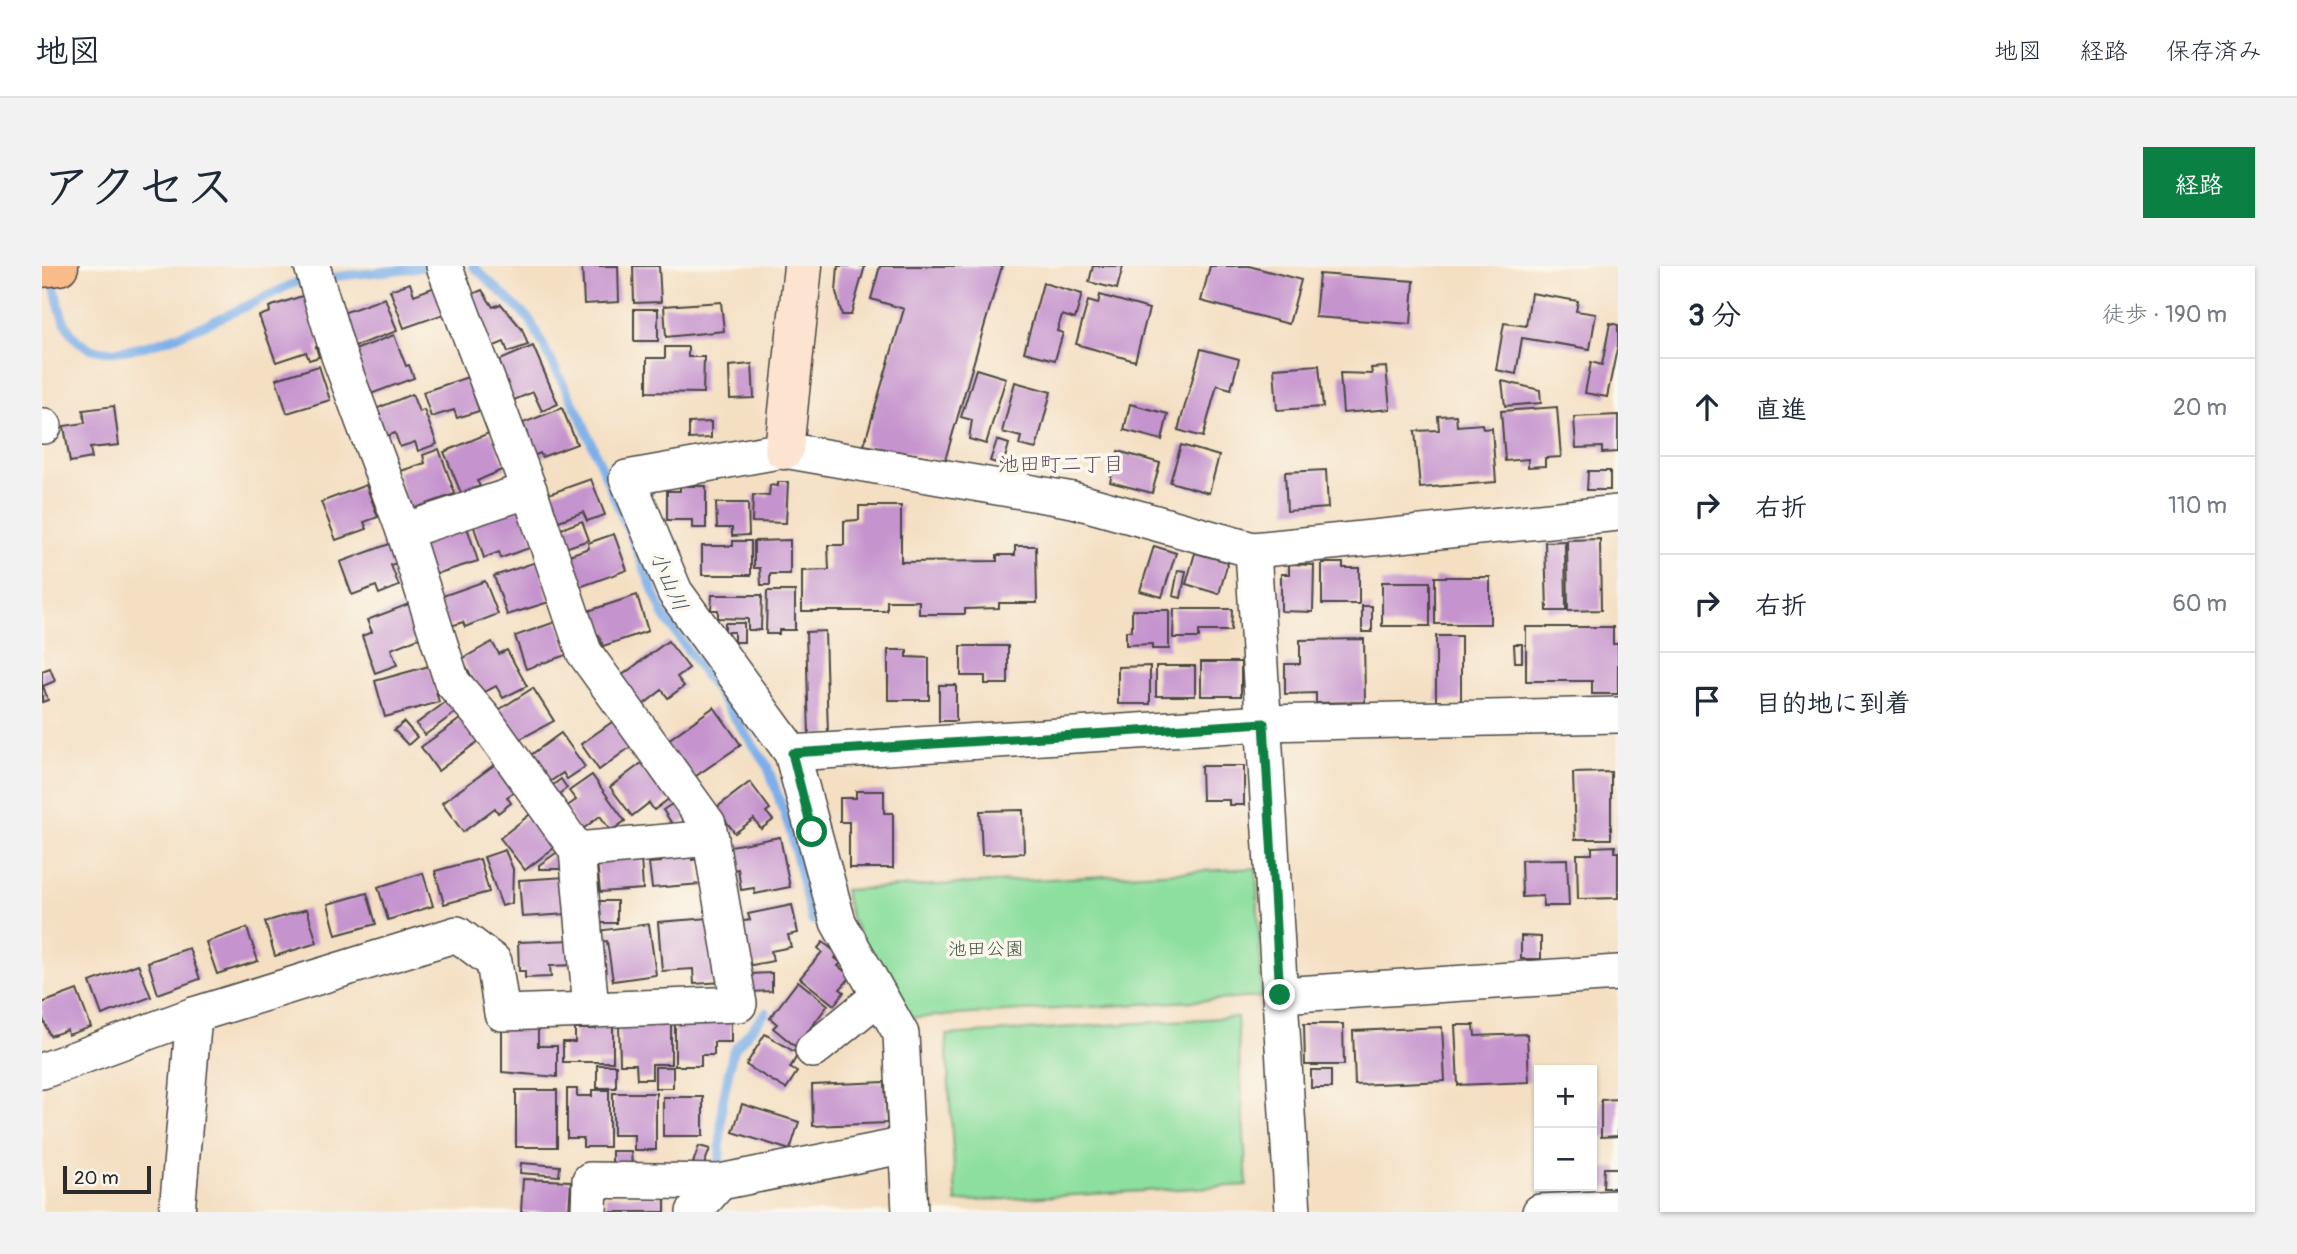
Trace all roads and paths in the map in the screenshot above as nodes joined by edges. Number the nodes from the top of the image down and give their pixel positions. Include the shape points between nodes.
1 (60, 266) edge
2 (444, 266) edge
3 (803, 266) edge
4 (42, 268) edge
5 (316, 280) edge
6 (784, 450) junction
7 (528, 490) junction
8 (1618, 513) edge
9 (404, 531) junction
10 (1253, 550) junction
11 (1618, 715) edge
12 (1264, 723) junction
13 (792, 753) junction
14 (711, 838) junction
15 (577, 849) junction
16 (1618, 972) edge
17 (1280, 995) junction
18 (879, 996) junction
19 (591, 1010) junction
20 (194, 1014) junction
21 (813, 1050) dead end
22 (42, 1071) edge
23 (906, 1145) junction
24 (720, 1182) junction
25 (1618, 1208) edge
26 (177, 1212) edge
27 (589, 1212) edge
28 (694, 1212) edge
29 (910, 1212) edge
30 (1293, 1212) edge
31 (1540, 1212) edge

1 - 4 highway
2 - 7 street
3 - 6 street
5 - 9 street
6 - 10 street via 1073,500
6 - 13 street via 627,478 675,592
7 - 9 street
7 - 14 street via 584,652 708,824
8 - 10 street
9 - 15 street via 452,682
10 - 12 street
11 - 12 street
12 - 13 street
12 - 17 street
13 - 18 street via 838,922
14 - 15 street
14 - 19 street via 739,1004
15 - 19 street
16 - 17 street
17 - 30 street
18 - 21 street
18 - 23 street via 901,1034
19 - 20 street via 502,1013 495,962 457,934
20 - 22 street
20 - 26 street
23 - 24 street
23 - 29 street
24 - 27 street via 590,1181
24 - 28 street
25 - 31 street

